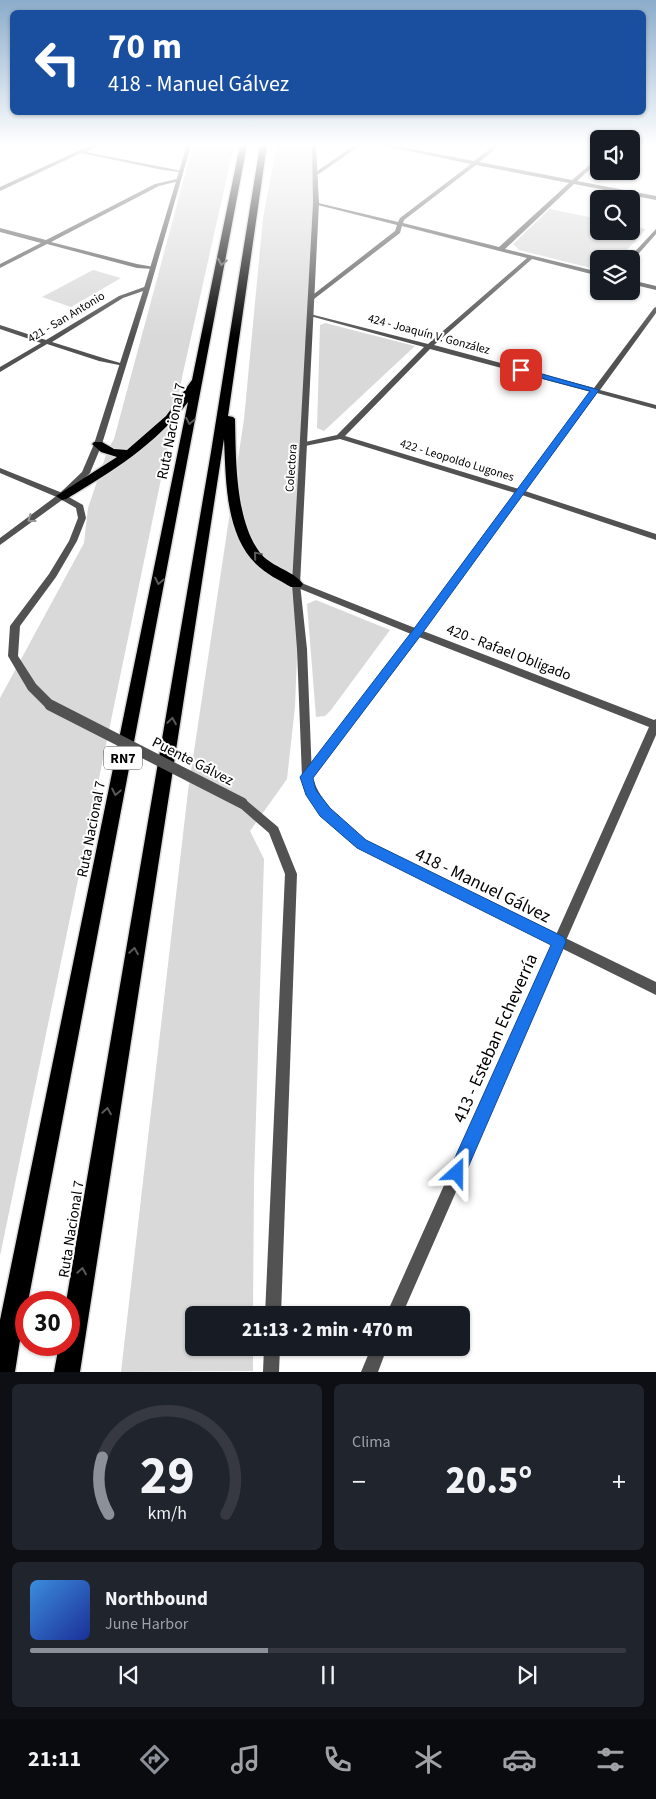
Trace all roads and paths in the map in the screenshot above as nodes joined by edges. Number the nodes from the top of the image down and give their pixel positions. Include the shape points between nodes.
1 (110, 209) edge
2 (169, 209) edge
3 (232, 209) edge
4 (254, 209) edge
5 (316, 209) edge
6 (342, 209) edge
7 (415, 209) edge
8 (544, 209) edge
9 (401, 225) junction
10 (0, 230) edge
11 (656, 231) edge
12 (47, 242) junction
13 (501, 249) junction
14 (639, 250) edge
15 (531, 257) junction
16 (0, 266) edge
17 (152, 268) junction
18 (590, 272) edge
19 (640, 284) edge
20 (147, 288) junction
21 (656, 288) edge
22 (312, 298) junction
23 (656, 309) edge
24 (312, 315) junction
25 (0, 327) edge
26 (46, 342) junction
27 (429, 346) junction
28 (122, 365) junction
29 (201, 368) junction
30 (0, 370) edge
31 (595, 390) junction
32 (227, 392) junction
33 (656, 407) edge
34 (340, 437) junction
35 (98, 444) junction
36 (305, 444) junction
37 (129, 453) junction
38 (0, 470) edge
39 (520, 492) junction
40 (62, 496) junction
41 (656, 537) edge
42 (0, 542) edge
43 (296, 584) junction
44 (417, 632) junction
45 (656, 724) edge
46 (307, 777) junction
47 (310, 791) joint
48 (559, 942) junction
49 (656, 989) edge
50 (273, 1306) edge
51 (398, 1306) edge
52 (272, 1356) edge
53 (376, 1356) edge
54 (2, 1372) edge
55 (67, 1372) edge
56 (271, 1372) edge
57 (369, 1372) edge

1 - 12 street
2 - 17 street
3 -> 29 highway, Ruta Nacional 7 / RN7
4 - 32 highway, Ruta Nacional 7 / RN7
5 - 22 street, Colectora
6 - 9 street
7 - 9 street via 402,219
8 - 13 street
9 - 13 street
9 - 22 street via 398,232
10 - 12 street
11 - 14 street
12 - 16 street
12 - 17 street
13 - 15 street
15 - 18 street
15 - 27 street
17 - 20 street
19 - 21 street
20 - 26 street, 421 - San Antonio via 121,297
20 - 28 street
22 - 24 street, Colectora
23 - 31 street
24 - 27 street, 424 - Joaquín V. González
24 - 36 street, Colectora
25 - 26 street
26 - 28 street
26 - 30 street, 421 - San Antonio
27 - 31 street, 424 - Joaquín V. González
27 - 34 street
28 - 35 street
29 - 37 highway via 188,395 175,411
29 -> 54 highway, Ruta Nacional 7 / RN7
31 - 33 street, 424 - Joaquín V. González
31 - 39 street
43 -> 32 highway via 256,556 240,526 230,449
55 -> 32 highway, Ruta Nacional 7 / RN7 via 110,1092
34 - 36 street, 422 - Leopoldo Lugones
34 - 39 street, 422 - Leopoldo Lugones
35 - 37 highway via 110,453
35 - 40 street via 86,473
36 - 43 street, Colectora
37 - 40 highway via 112,467
38 - 40 street
39 - 41 street, 422 - Leopoldo Lugones
39 - 44 street
40 -> 42 street
40 - 50 street, Puente Gálvez, bridge via 80,507 82,518 53,575 15,626 13,656 32,687 50,705 242,803 274,830 291,874
43 - 44 street, 420 - Rafael Obligado
43 - 46 street, Colectora
44 - 45 street, 420 - Rafael Obligado
44 - 46 street
45 - 48 street, 413 - Esteban Echeverría
46 - 47 street, Colectora
47 - 48 street, 418 - Manuel Gálvez via 325,812 361,844
48 - 49 street, 418 - Manuel Gálvez
48 - 51 street, 413 - Esteban Echeverría
52 - 56 street
53 - 57 street

